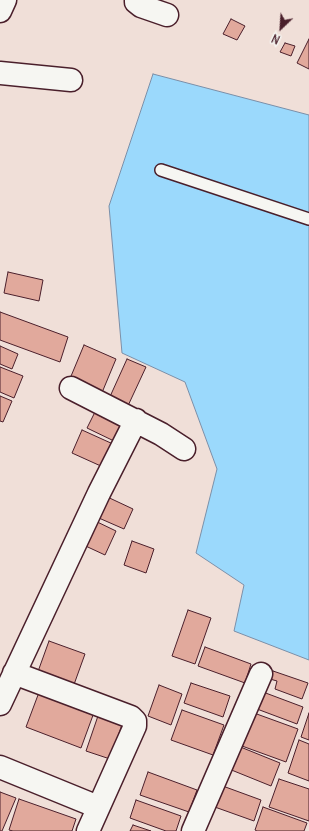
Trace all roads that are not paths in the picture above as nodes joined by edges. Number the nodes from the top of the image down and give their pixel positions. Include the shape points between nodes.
1 (5, 0) edge
2 (136, 0) edge
3 (0, 11) edge
4 (167, 15) dead end
5 (0, 73) edge
6 (70, 80) dead end
7 (161, 170) dead end
8 (309, 219) edge
9 (71, 388) dead end
10 (136, 420) junction
11 (184, 449) dead end
12 (14, 673) junction
13 (261, 674) dead end
14 (0, 704) edge
15 (0, 767) edge
16 (98, 807) junction
17 (88, 831) edge
18 (193, 831) edge

1 - 3 street
2 - 4 street via 141,6
5 - 6 street
7 - 8 lane
9 - 10 street
10 - 11 street
10 - 12 street
12 - 14 street
12 - 16 street via 131,717 135,721
13 - 18 street
15 - 16 street
16 - 17 street

